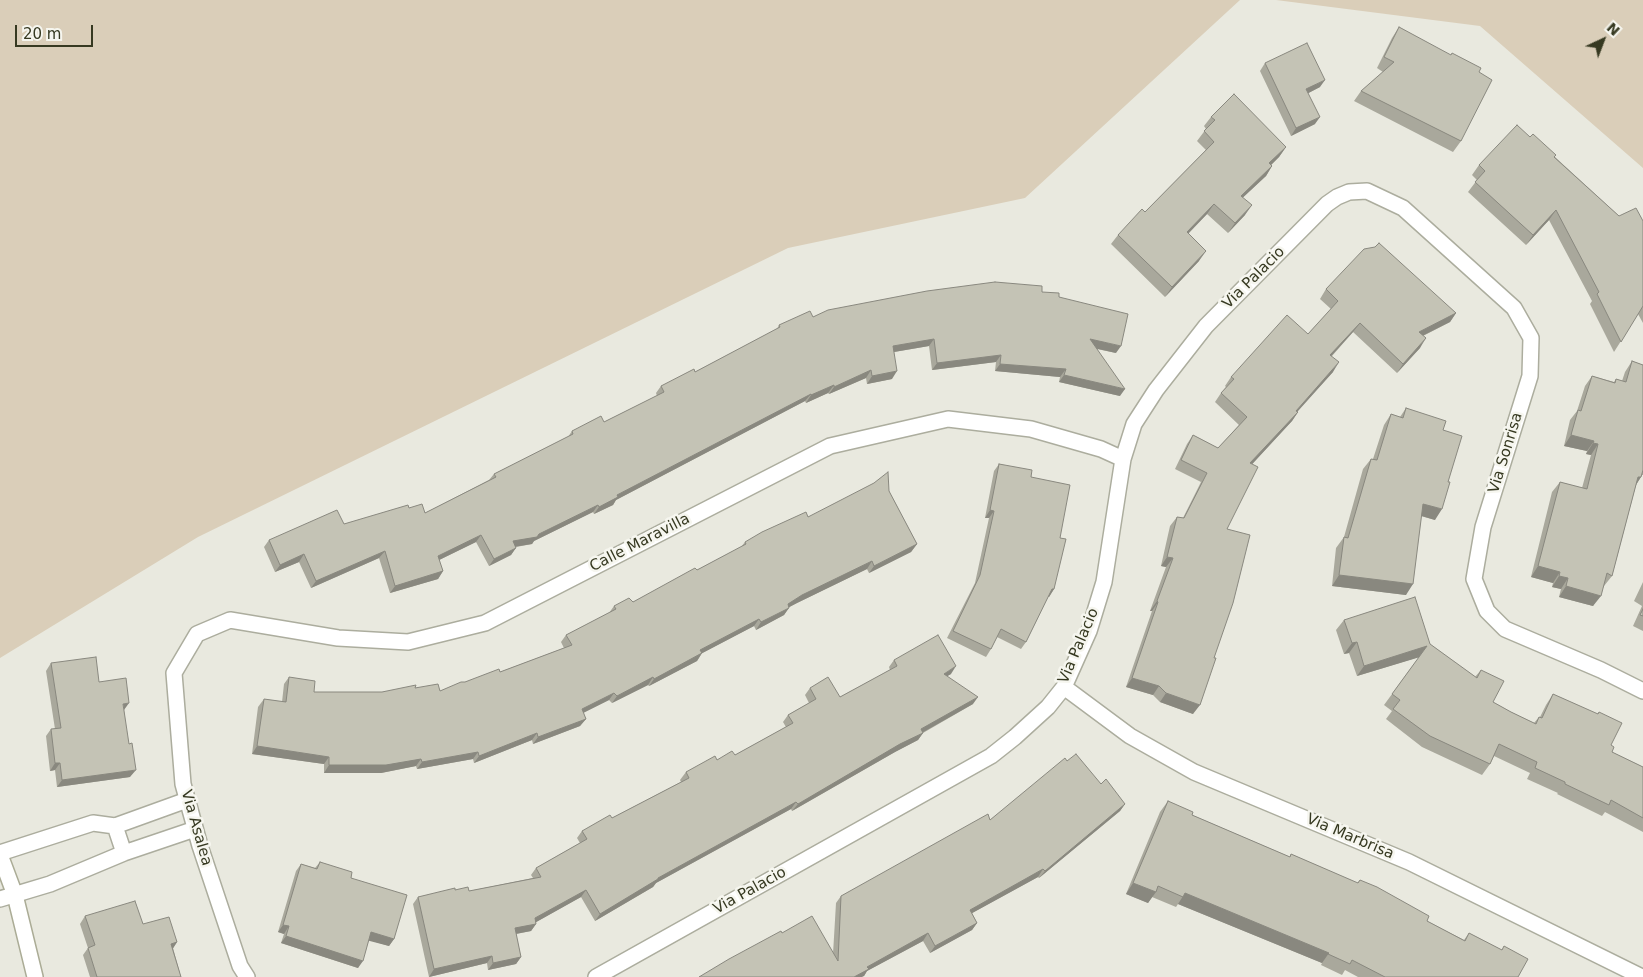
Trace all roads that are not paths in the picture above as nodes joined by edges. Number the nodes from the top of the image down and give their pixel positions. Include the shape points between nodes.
1 (1367, 191) joint
2 (1123, 459) junction
3 (174, 673) joint
4 (1064, 687) junction
5 (1643, 691) edge
6 (187, 800) junction
7 (115, 826) junction
8 (195, 829) junction
9 (124, 853) junction
10 (0, 854) edge
11 (15, 895) junction
12 (0, 899) edge
13 (34, 977) edge
14 (247, 977) edge
15 (596, 977) edge
16 (1642, 977) edge

1 - 2 street, Via Palacio via 1349,192 1327,204 1206,326 1161,383 1134,424
1 - 5 street, Via Sonrisa via 1403,208 1514,308 1531,338 1530,376 1483,527 1474,579 1487,611 1505,629
2 - 3 street, Calle Maravilla via 1101,449 1031,429 948,419 830,446 485,623 408,642 338,638 230,620 197,634
2 - 4 street, Via Palacio via 1104,582
3 - 6 street, Via Asalea
4 - 15 street, Via Palacio via 1048,707 991,756
4 - 16 street, Via Marbrisa via 1130,736 1194,772 1409,862
6 - 7 street
6 - 8 street, Via Asalea
7 - 9 street
7 - 10 street via 93,823
8 - 9 street
8 - 14 street, Via Asalea via 240,966
9 - 11 street
10 - 11 street
11 - 12 street
11 - 13 street

